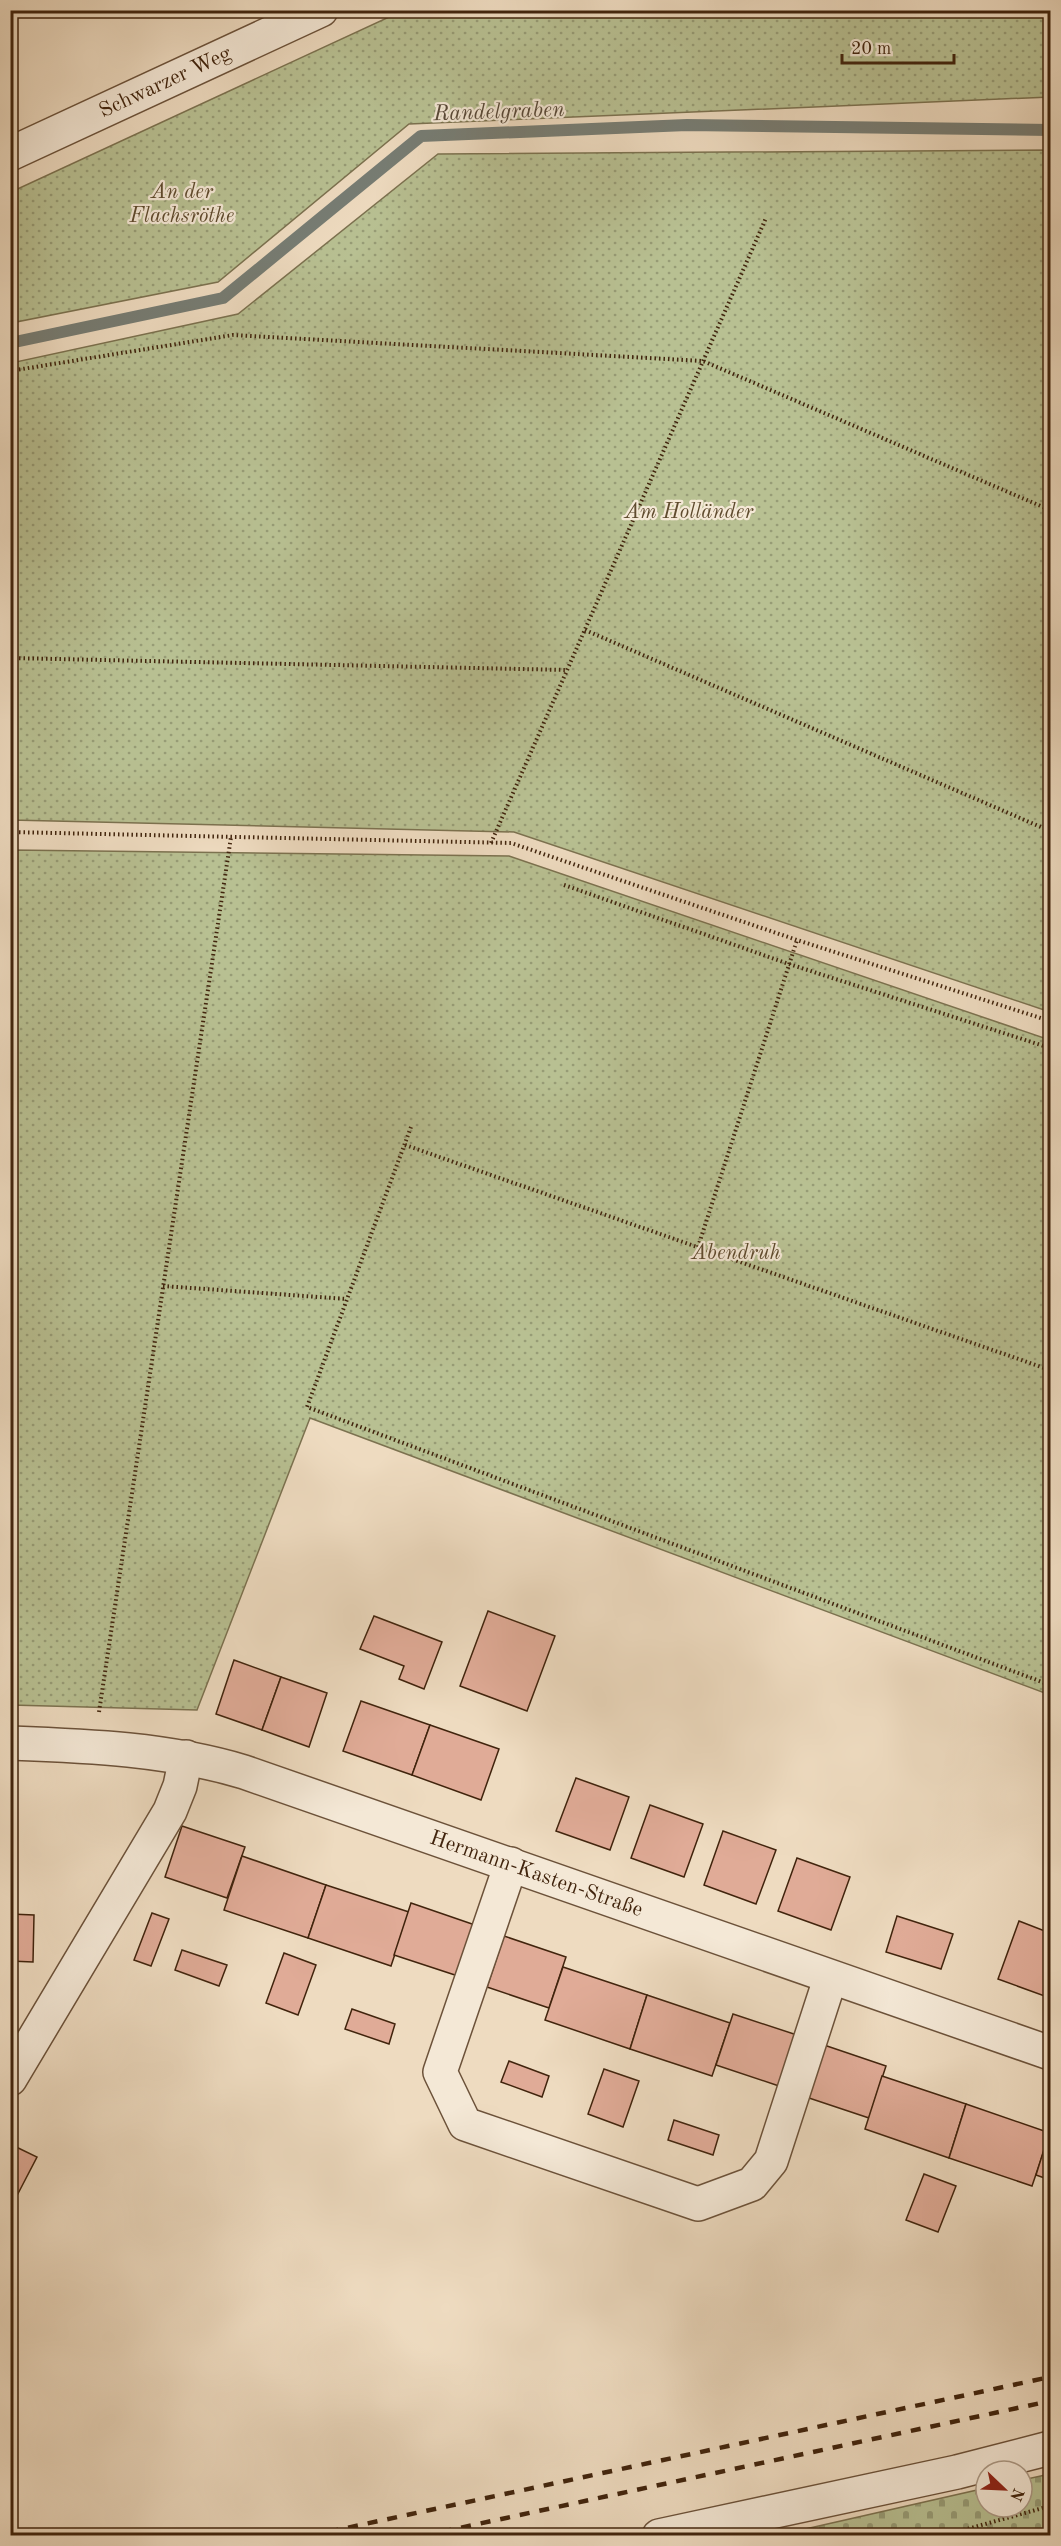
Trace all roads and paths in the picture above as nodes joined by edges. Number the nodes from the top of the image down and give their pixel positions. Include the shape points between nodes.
1 (321, 10) edge
2 (10, 154) edge
3 (766, 218) dead end
4 (703, 362) junction
5 (10, 371) edge
6 (1050, 510) edge
7 (585, 630) junction
8 (10, 658) edge
9 (567, 670) junction
10 (1050, 831) edge
11 (10, 832) edge
12 (231, 837) junction
13 (490, 843) junction
14 (564, 885) dead end
15 (796, 940) junction
16 (789, 964) junction
17 (1050, 1020) edge
18 (1050, 1048) edge
19 (411, 1127) dead end
20 (405, 1145) junction
21 (698, 1247) junction
22 (163, 1286) junction
23 (347, 1299) junction
24 (1050, 1370) edge
25 (1050, 1685) edge
26 (97, 1720) dead end
27 (10, 1743) edge
28 (186, 1757) junction
29 (511, 1864) junction
30 (830, 1978) junction
31 (1050, 2054) edge
32 (10, 2079) edge
33 (1050, 2448) edge
34 (1050, 2506) edge
35 (658, 2535) edge
36 (942, 2535) edge

1 - 2 street, Schwarzer Weg
3 - 4 path
4 - 5 path via 233,335
4 - 6 path
4 - 7 path
7 - 9 path
7 - 10 path
8 - 9 path
9 - 13 path
11 - 12 path
12 - 13 path
12 - 22 path
13 - 15 path via 511,843
14 - 16 path
15 - 16 path
15 - 17 path
16 - 18 path
16 - 21 path
19 - 20 path
20 - 21 path
20 - 23 path
21 - 24 path
22 - 23 path
22 - 26 path
23 - 25 path via 307,1407
27 - 28 street, Hermann-Kasten-Straße via 93,1746
28 - 29 street, Hermann-Kasten-Straße via 277,1782
28 - 32 street via 170,1811
29 - 30 street, Hermann-Kasten-Straße
29 - 30 street via 440,2072 465,2124 698,2204 752,2184 771,2162
30 - 31 street, Hermann-Kasten-Straße
33 - 35 street via 957,2472
34 - 36 path

